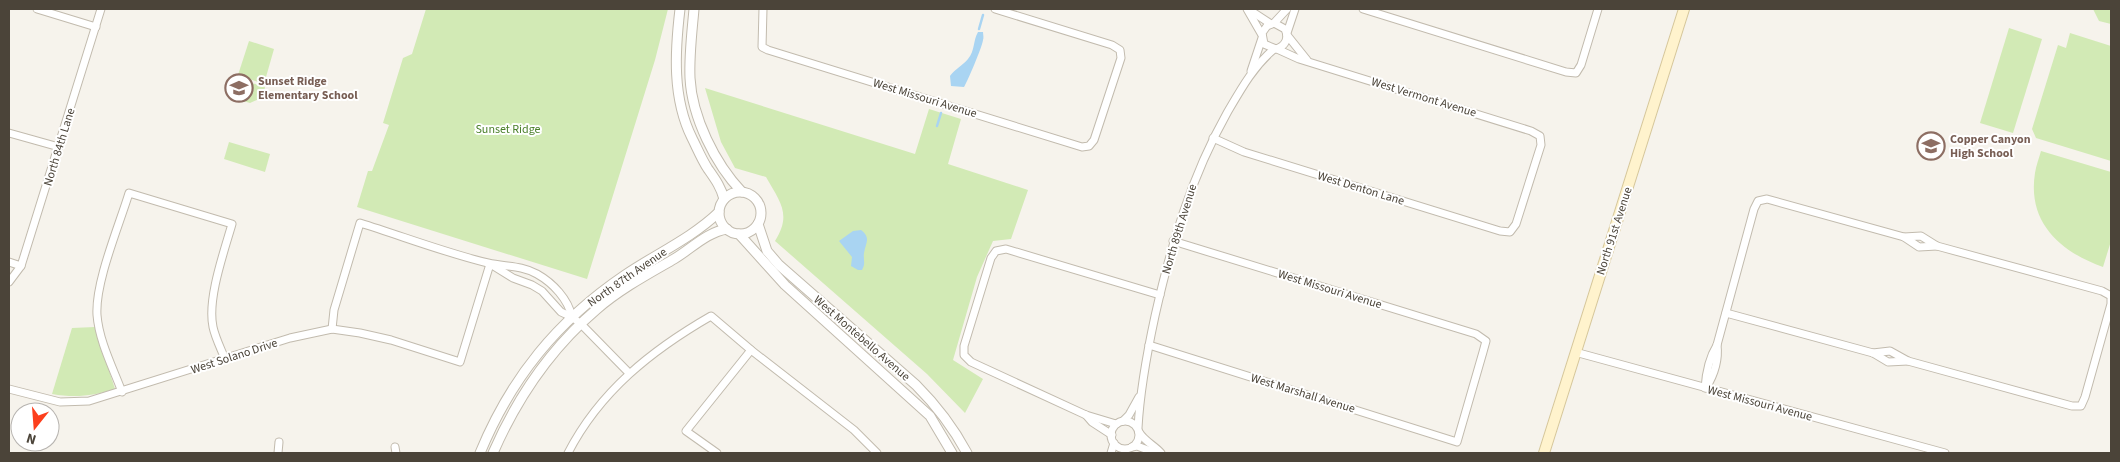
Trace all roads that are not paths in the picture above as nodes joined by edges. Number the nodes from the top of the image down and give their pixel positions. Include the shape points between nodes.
1 (37, 9) edge
2 (101, 9) edge
3 (680, 9) edge
4 (694, 9) edge
5 (763, 9) edge
6 (995, 9) edge
7 (1247, 9) edge
8 (1288, 9) edge
9 (1295, 9) edge
10 (1363, 9) edge
11 (1598, 9) edge
12 (1684, 9) edge
13 (1273, 24) junction
14 (96, 27) junction
15 (1287, 34) junction
16 (1262, 37) junction
17 (1276, 49) junction
18 (1307, 60) junction
19 (1251, 73) junction
20 (9, 133) edge
21 (1213, 138) junction
22 (59, 147) junction
23 (742, 192) junction
24 (724, 199) junction
25 (719, 212) junction
26 (758, 224) junction
27 (727, 229) junction
28 (1510, 232) joint
29 (740, 234) junction
30 (1173, 241) junction
31 (9, 262) edge
32 (490, 264) junction
33 (21, 266) junction
34 (531, 271) junction
35 (9, 282) edge
36 (526, 282) junction
37 (1160, 295) junction
38 (2111, 296) edge
39 (1726, 313) junction
40 (572, 317) junction
41 (581, 324) junction
42 (332, 329) junction
43 (1149, 345) junction
44 (752, 350) junction
45 (1575, 352) junction
46 (225, 359) junction
47 (629, 373) junction
48 (1705, 388) junction
49 (9, 389) edge
50 (122, 392) junction
51 (1139, 397) junction
52 (1086, 415) junction
53 (1119, 423) junction
54 (1138, 430) junction
55 (1113, 439) junction
56 (279, 442) dead end
57 (1457, 442) joint
58 (1127, 450) edge
59 (278, 453) edge
60 (480, 453) edge
61 (493, 453) edge
62 (568, 453) edge
63 (717, 453) edge
64 (877, 453) edge
65 (952, 453) edge
66 (967, 453) edge
67 (1111, 453) edge
68 (1156, 453) edge
69 (1161, 453) edge
70 (1544, 453) edge
71 (1945, 453) edge

1 - 14 street
2 - 14 street, North 84th Lane
3 - 24 street via 676,65 683,113 690,135 718,180
4 - 23 street via 690,80 695,107 714,155
5 - 6 street, West Missouri Avenue via 762,47 1082,147 1089,146 1094,140 1120,50
7 - 13 street
7 - 16 street
8 - 13 street
9 - 15 street
10 - 11 street via 1576,73
12 - 45 main road, North 91st Avenue
13 - 15 street via 1282,26
13 - 16 street via 1264,29
14 - 22 street, North 84th Lane
15 - 17 street via 1284,45
15 - 18 street
16 - 17 street via 1264,44
16 - 19 street, North 89th Avenue
17 - 18 street, West Vermont Avenue
17 - 19 street, North 89th Avenue
18 - 28 street, West Vermont Avenue via 1540,136 1541,145 1516,224
19 - 21 street, North 89th Avenue
20 - 22 street
21 - 28 street, West Denton Lane via 1244,152
21 - 30 street, North 89th Avenue
22 - 33 street, North 84th Lane
23 - 24 street
23 - 26 street via 753,196 760,205 762,215
24 - 25 street
25 - 27 street
25 - 40 street, North 87th Avenue via 700,228 611,285
26 - 29 street via 750,232
26 - 66 street, West Montebello Avenue via 767,251 779,265 936,405
27 - 29 street
27 - 41 street, North 87th Avenue via 707,237 622,291
29 - 65 street, West Montebello Avenue via 785,285 930,416
30 - 37 street, North 89th Avenue
30 - 57 street, West Missouri Avenue via 1476,334 1486,341
31 - 33 street
32 - 34 street via 518,266
32 - 36 street
32 - 42 street, West Solano Drive via 460,362 391,340
32 - 42 street via 360,223 334,310
33 - 35 street, North 84th Lane
34 - 36 street
34 - 40 street via 569,304
36 - 40 street via 542,291 561,312
37 - 43 street, North 89th Avenue
37 - 52 street via 1006,249 996,250 991,258 964,346 964,356
38 - 39 street via 2081,406 1908,361 1890,351 1873,353
38 - 39 street via 1936,246 1922,236 1904,237 1767,199 1758,201 1754,209
39 - 48 street via 1713,377
40 - 41 street
40 - 60 street, North 87th Avenue via 530,362 499,412
41 - 47 street
41 - 61 street, North 87th Avenue via 553,353 524,392
42 - 46 street, West Solano Drive via 290,338
43 - 51 street, North 89th Avenue
43 - 57 street, West Marshall Avenue
44 - 47 street via 711,316 677,335
44 - 63 street via 686,431
44 - 64 street via 854,430
45 - 48 street, West Missouri Avenue
45 - 70 main road, North 91st Avenue
46 - 50 street, West Solano Drive
46 - 50 street via 213,326 214,296 232,224 129,193 98,298 97,317
47 - 62 street via 582,428
48 - 71 street, West Missouri Avenue
49 - 50 street, West Solano Drive via 60,402 89,401
51 - 53 street, North 89th Avenue via 1129,415
51 - 54 street, North 89th Avenue
52 - 53 street
52 - 55 street
53 - 54 street via 1131,422
53 - 55 street
54 - 58 street via 1138,441
54 - 69 street via 1142,438
55 - 58 street
55 - 67 street
56 - 59 street
58 - 68 street via 1137,446

